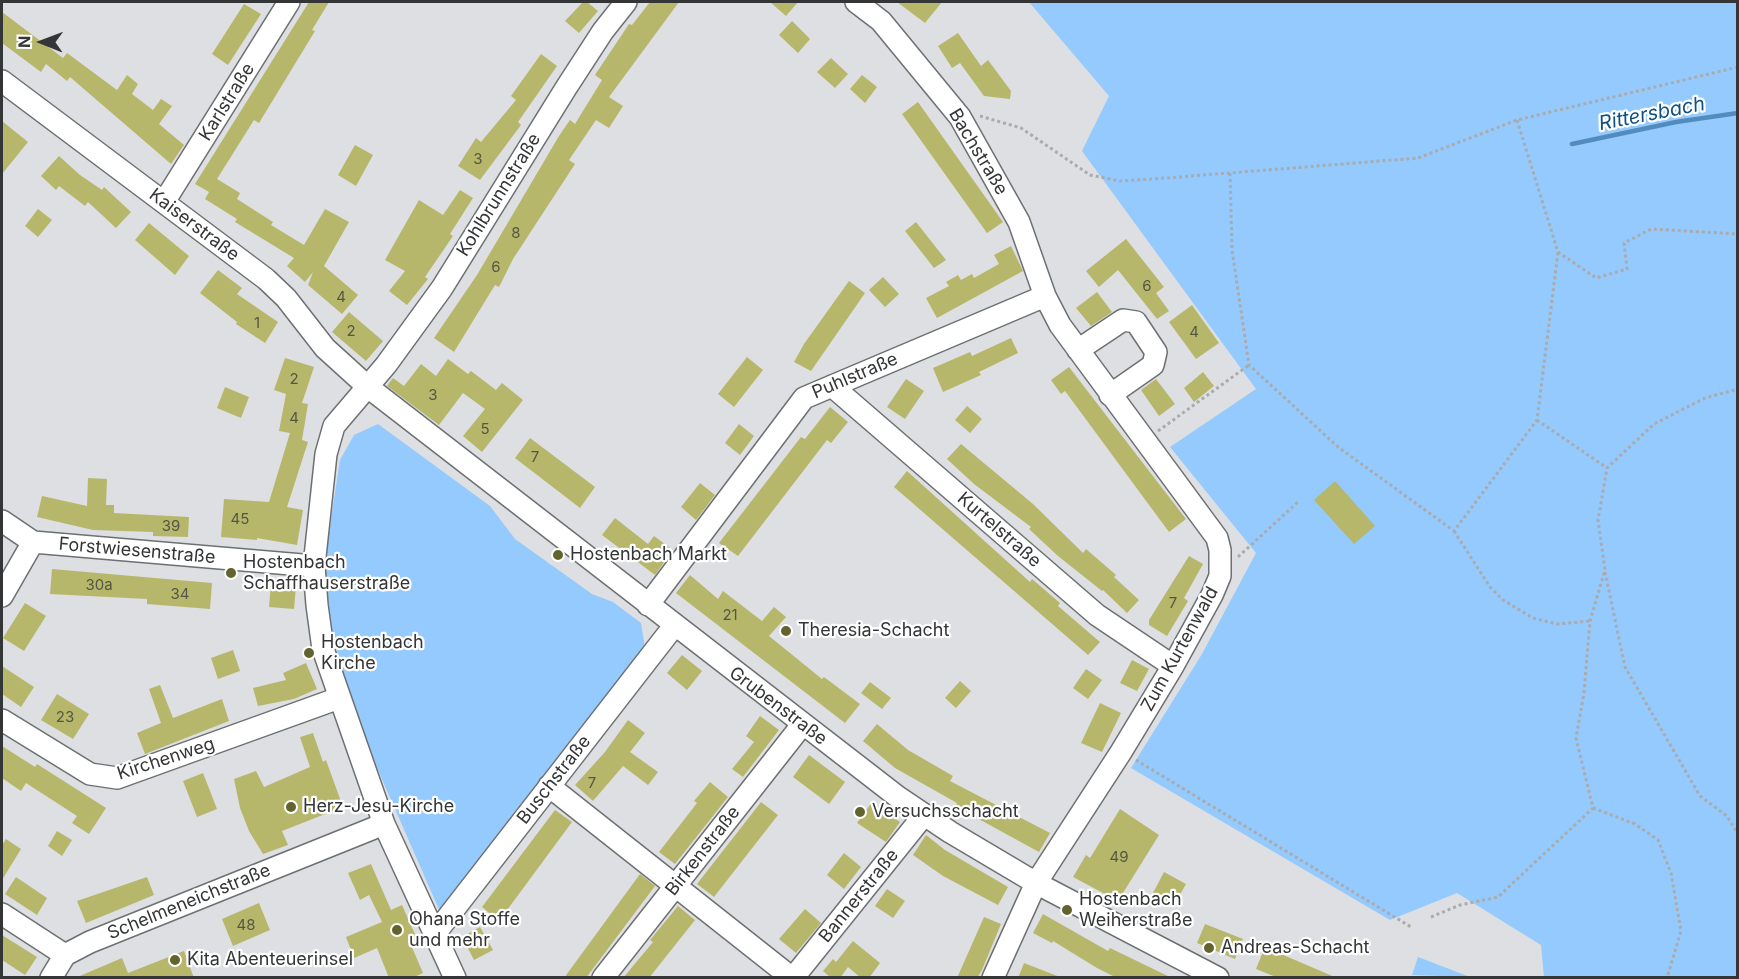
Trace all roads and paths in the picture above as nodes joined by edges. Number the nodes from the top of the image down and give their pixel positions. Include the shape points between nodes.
1 (289, 2) edge
2 (626, 2) edge
3 (856, 2) edge
4 (1737, 67) edge
5 (2, 81) edge
6 (960, 117) junction
7 (1517, 120) junction
8 (1230, 173) junction
9 (164, 202) junction
10 (1737, 234) edge
11 (1558, 252) junction
12 (1045, 296) junction
13 (1078, 350) junction
14 (1249, 365) junction
15 (832, 386) junction
16 (369, 387) junction
17 (1737, 389) edge
18 (1110, 395) junction
19 (1537, 420) junction
20 (1144, 441) junction
21 (1607, 468) junction
22 (1299, 501) dead end
23 (2, 521) edge
24 (1454, 531) junction
25 (33, 542) junction
26 (1221, 562) junction
27 (314, 566) junction
28 (1605, 570) junction
29 (2, 596) edge
30 (648, 605) junction
31 (1590, 621) junction
32 (674, 626) junction
33 (1173, 666) junction
34 (339, 698) junction
35 (2, 720) edge
36 (802, 725) junction
37 (1121, 752) junction
38 (549, 786) junction
39 (1593, 808) junction
40 (924, 815) junction
41 (384, 824) junction
42 (1737, 834) edge
43 (1036, 883) junction
44 (675, 886) junction
45 (2, 914) edge
46 (1431, 916) dead end
47 (1411, 927) dead end
48 (434, 934) junction
49 (65, 955) junction
50 (51, 978) edge
51 (455, 978) edge
52 (603, 978) edge
53 (793, 978) edge
54 (993, 978) edge
55 (1218, 978) edge
56 (1667, 978) edge

1 - 9 street, Karlstraße
2 - 16 street, Kohlbrunnstraße via 566,88 442,288
3 - 6 street, Bachstraße via 881,21
4 - 7 path
5 - 9 street, Kaiserstraße
6 - 8 path via 983,115 1021,128 1090,175 1120,181
6 - 12 street, Bachstraße via 1019,222
7 - 8 path via 1418,158
7 - 11 path
8 - 14 path via 1232,250
9 - 16 street, Kaiserstraße via 266,279 325,348
10 - 11 path via 1650,229 1624,243 1627,269 1596,278
11 - 19 path
12 - 13 street, Zum Kurtenwald
12 - 15 street, Puhlstraße
13 - 18 street, Zum Kurtenwald
13 - 18 street via 1123,320 1136,322 1156,352 1153,364
14 - 20 path
14 - 24 path via 1338,447
15 - 30 street, Puhlstraße via 804,398
15 - 33 street, Kurtelstraße via 1097,615
16 - 27 street, Kohlbrunnstraße via 341,416 330,438
16 - 30 street, Grubenstraße
17 - 21 path via 1705,398 1654,424
18 - 20 street, Zum Kurtenwald
19 - 21 path
19 - 24 path
20 - 26 street, Zum Kurtenwald via 1217,538
21 - 28 path via 1598,520
22 - 26 path via 1234,560
23 - 25 street, Forstwiesenstraße
24 - 31 path via 1503,600 1533,618 1557,624
25 - 27 street, Forstwiesenstraße
25 - 29 street
26 - 33 street, Zum Kurtenwald via 1212,595
27 - 34 street, Kohlbrunnstraße via 323,650
28 - 31 path
28 - 42 path via 1625,667 1700,796 1727,816
30 - 32 street, Grubenstraße
31 - 39 path via 1576,738
32 - 36 street, Grubenstraße
32 - 38 street, Buschstraße
33 - 37 street, Zum Kurtenwald
34 - 35 street, Kirchenweg via 117,778 90,774
34 - 41 street, Kohlbrunnstraße
36 - 40 street, Grubenstraße
36 - 44 street, Birkenstraße
37 - 43 street, Zum Kurtenwald
37 - 47 path
38 - 44 street
38 - 48 street, Buschstraße
39 - 46 path via 1498,897
39 - 56 path via 1635,824 1658,840 1671,873 1681,931
40 - 43 street, Grubenstraße
40 - 53 street, Bannerstraße
41 - 48 street, Kohlbrunnstraße
41 - 49 street, Schelmeneichstraße
43 - 54 street, Zum Kurtenwald
43 - 55 street, Grubenstraße
44 - 52 street, Birkenstraße
44 - 53 street
45 - 49 street
48 - 51 street, Kohlbrunnstraße
49 - 50 street

